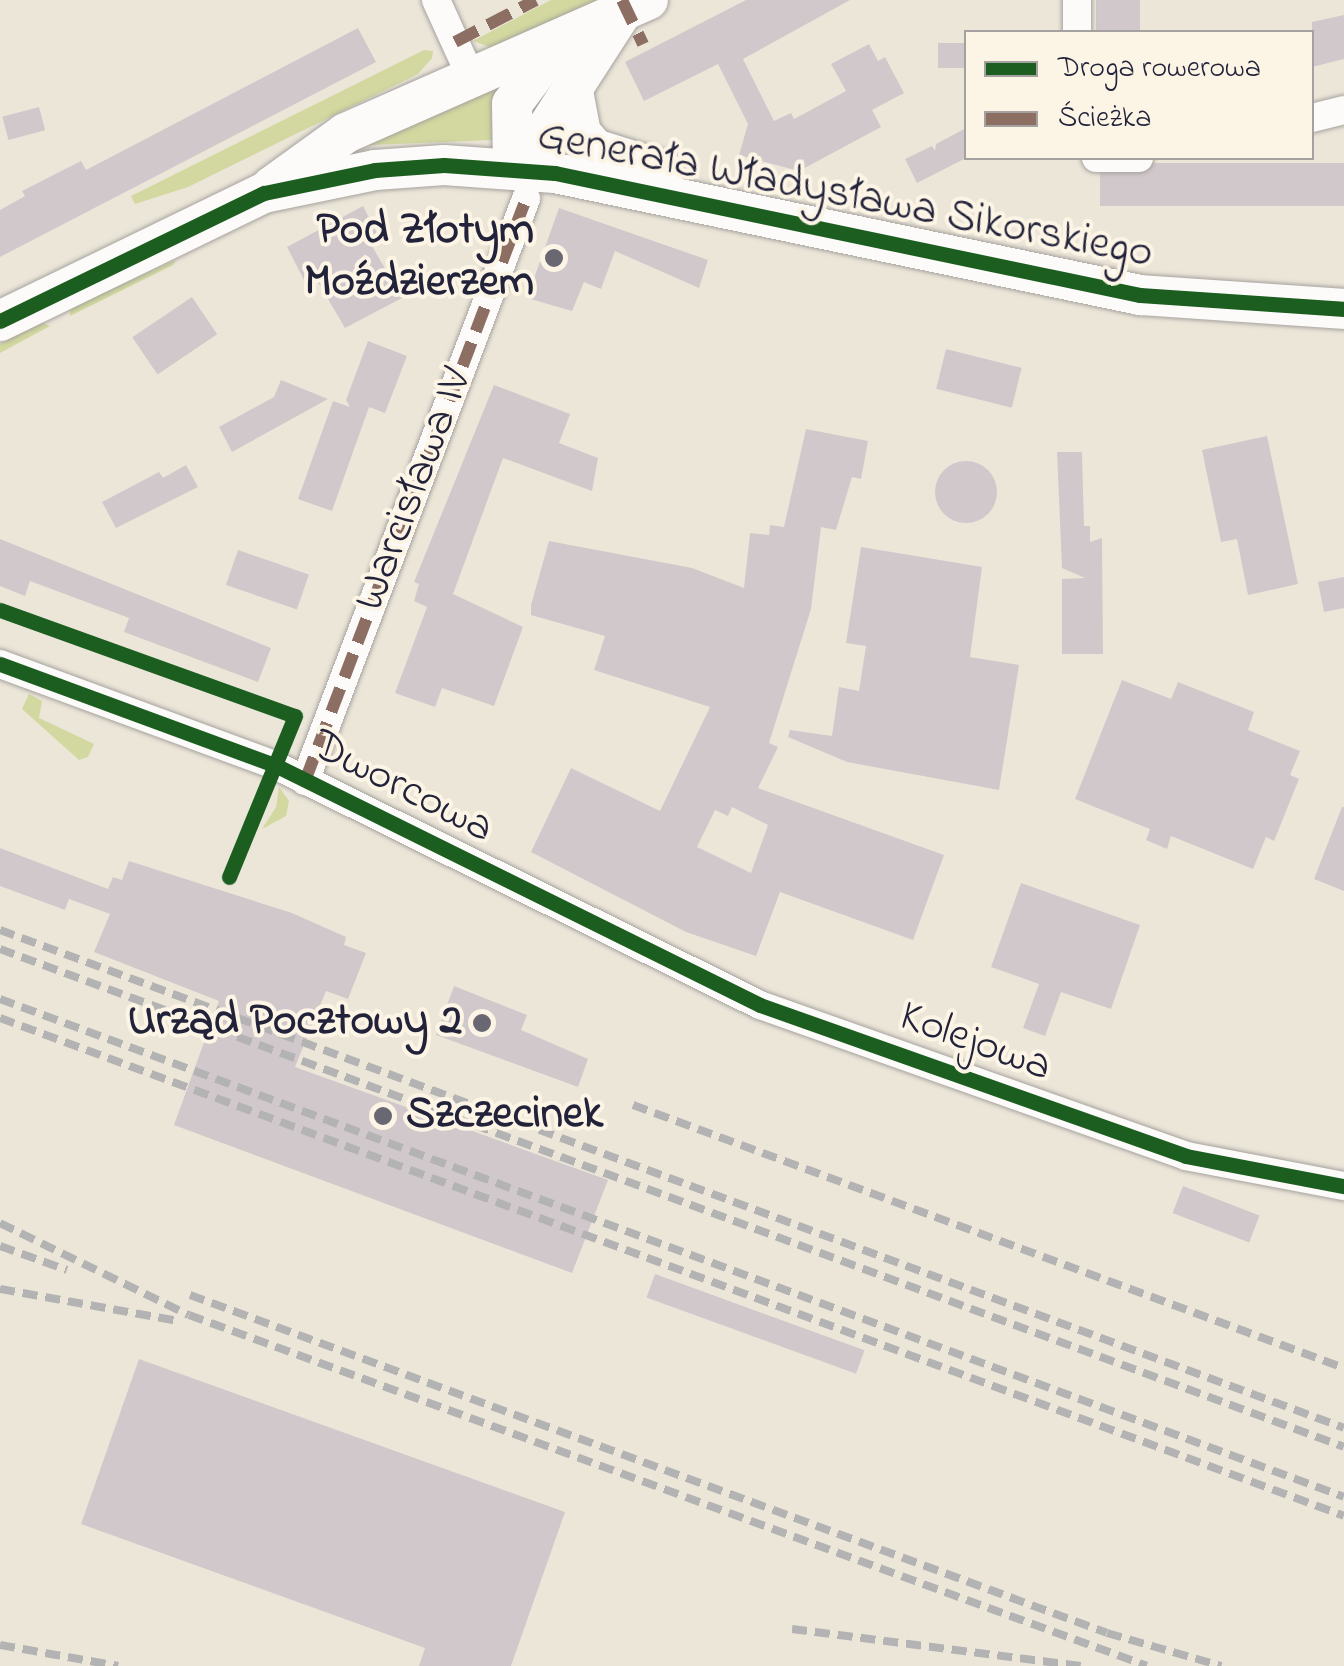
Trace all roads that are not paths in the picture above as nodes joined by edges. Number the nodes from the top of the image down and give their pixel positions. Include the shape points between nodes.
1 (436, 0) edge
2 (1077, 0) edge
3 (634, 8) edge
4 (1077, 30) edge
5 (565, 38) junction
6 (470, 75) junction
7 (572, 86) junction
8 (1344, 110) edge
9 (1314, 118) edge
10 (520, 183) junction
11 (264, 193) junction
12 (768, 219) junction
13 (1344, 308) edge
14 (1, 321) edge
15 (0, 664) edge
16 (305, 781) junction
17 (596, 927) joint
18 (1344, 1186) edge

1 - 6 street
2 - 4 street
3 - 5 street, Warcisława IV
3 - 7 street, Warcisława IV
5 - 6 street, Warcisława IV
5 - 10 street, Warcisława IV via 524,80 512,104
6 - 11 street, Warcisława IV via 346,133
7 - 10 street, Warcisława IV
7 - 12 street via 582,133 595,149 662,170
8 - 9 street
10 - 11 street, Generała Władysława Sikorskiego via 374,170
10 - 12 street, Generała Władysława Sikorskiego
10 - 16 street, Warcisława IV
11 - 14 street, Generała Władysława Sikorskiego
12 - 13 street, Generała Władysława Sikorskiego via 1140,295
15 - 16 street, Dworcowa
16 - 17 street, Dworcowa
17 - 18 street, Kolejowa via 760,1005 1118,1134 1202,1160

